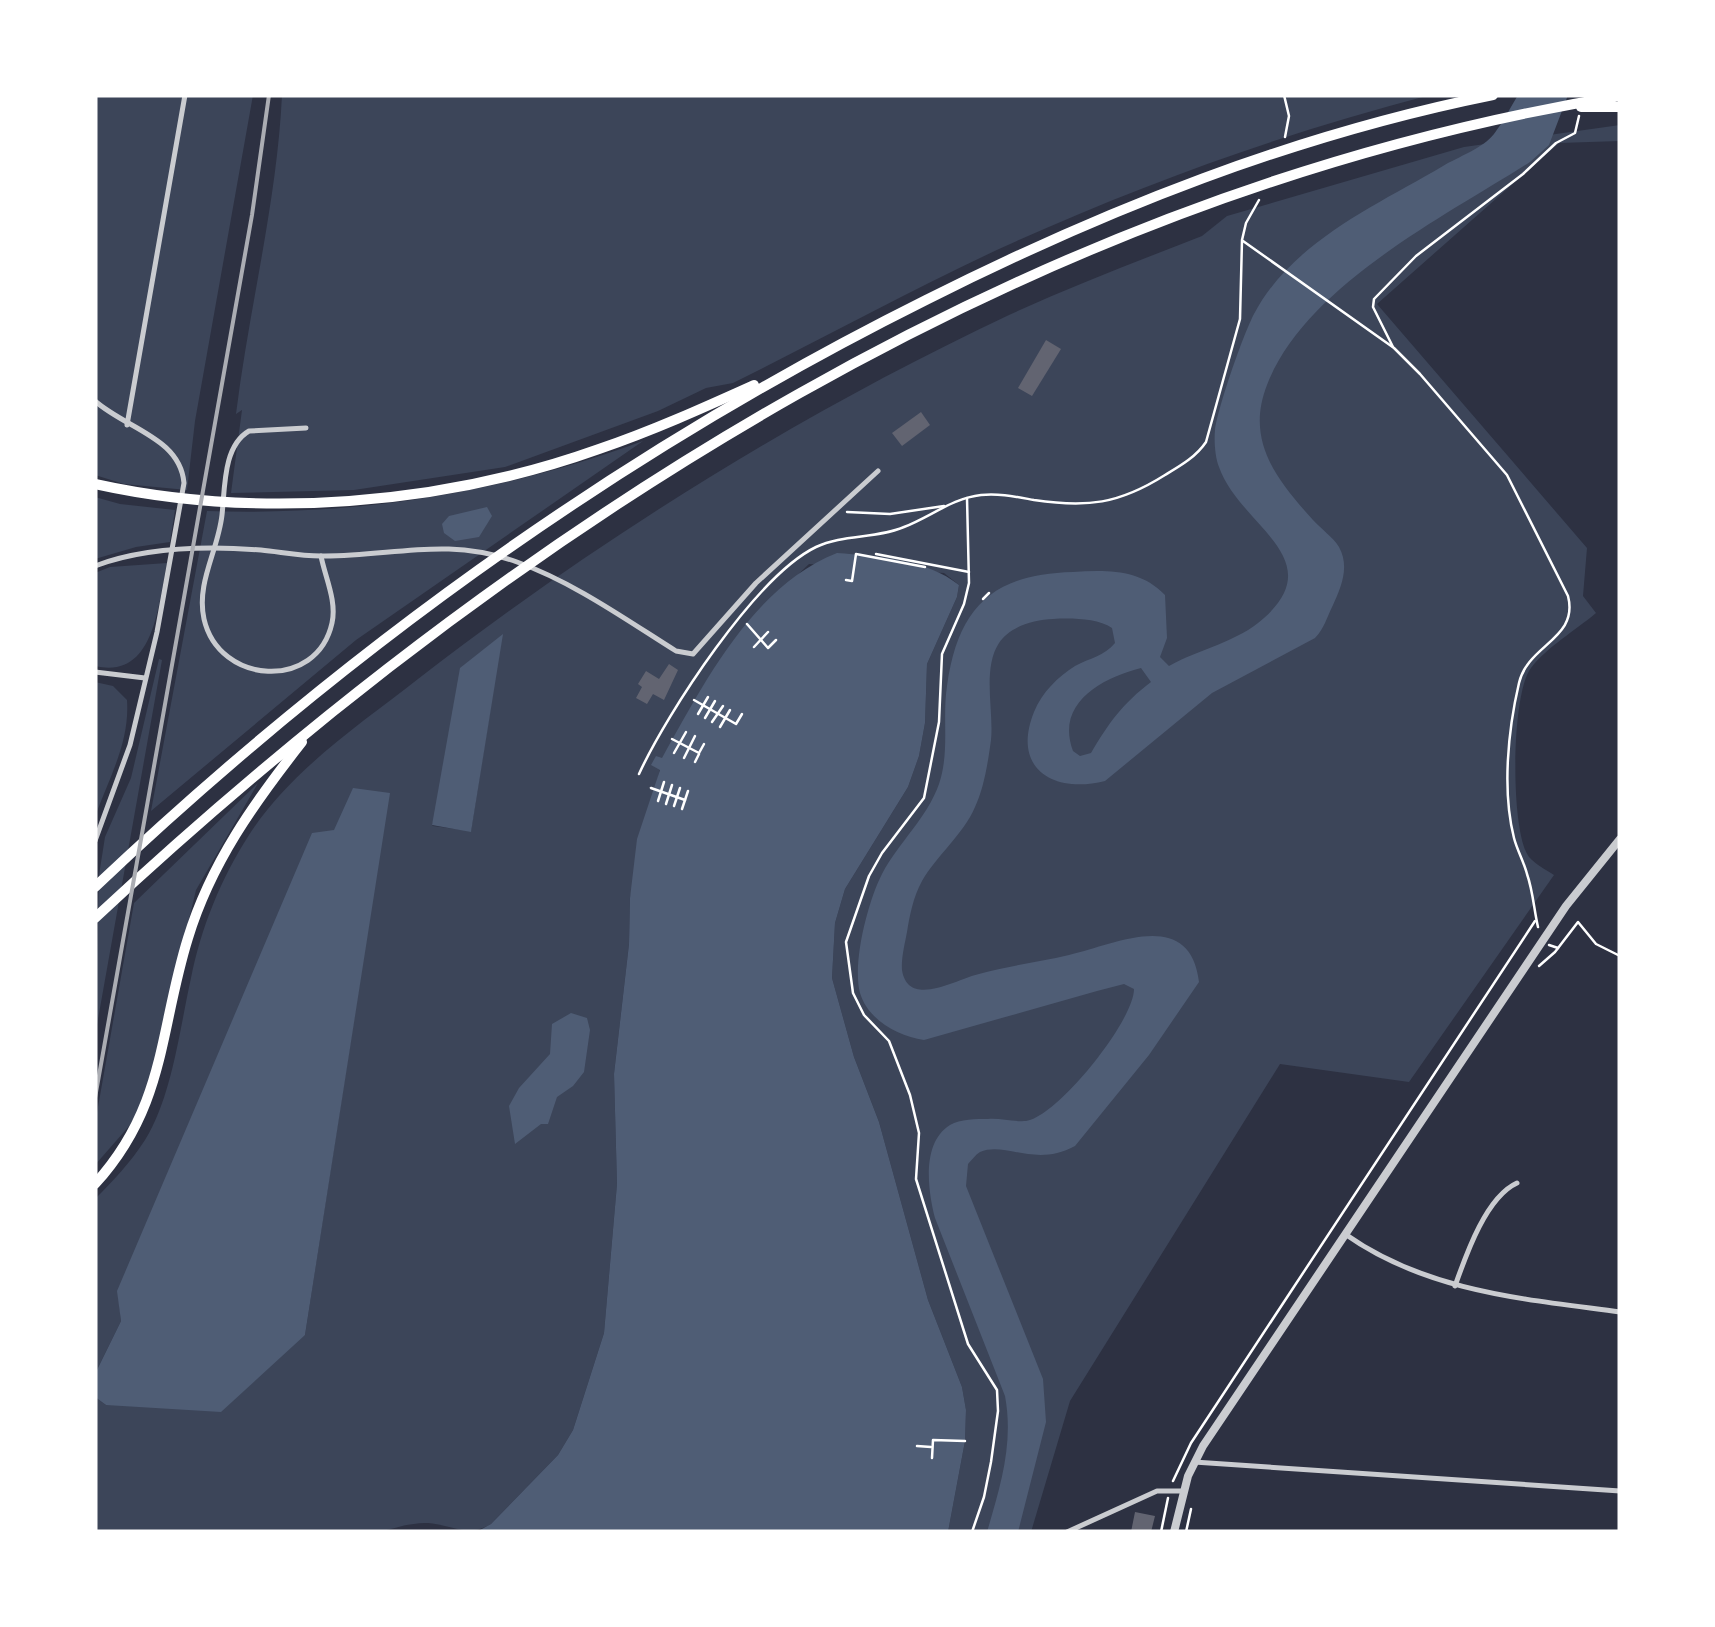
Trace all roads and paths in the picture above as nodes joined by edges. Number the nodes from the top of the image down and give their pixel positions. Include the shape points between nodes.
1 (185, 95) edge
2 (1492, 95) edge
3 (1620, 96) edge
4 (1619, 107) edge
5 (1546, 108) junction
6 (1574, 133) dead end
7 (1258, 202) dead end
8 (1242, 240) junction
9 (1394, 348) junction
10 (792, 370) junction
11 (95, 401) edge
12 (127, 425) junction
13 (306, 428) dead end
14 (878, 471) dead end
15 (95, 484) edge
16 (967, 498) junction
17 (950, 504) junction
18 (837, 510) junction
19 (876, 554) dead end
20 (321, 556) junction
21 (95, 566) edge
22 (925, 566) dead end
23 (970, 572) junction
24 (846, 580) dead end
25 (990, 594) dead end
26 (983, 599) dead end
27 (746, 624) dead end
28 (768, 632) dead end
29 (760, 640) junction
30 (776, 640) dead end
31 (754, 647) dead end
32 (768, 648) junction
33 (762, 654) dead end
34 (95, 672) edge
35 (145, 678) junction
36 (708, 697) dead end
37 (694, 700) dead end
38 (715, 701) dead end
39 (703, 706) junction
40 (723, 706) dead end
41 (710, 710) junction
42 (730, 710) dead end
43 (698, 714) dead end
44 (717, 714) junction
45 (742, 714) dead end
46 (705, 718) dead end
47 (725, 718) junction
48 (712, 722) dead end
49 (736, 724) junction
50 (720, 726) dead end
51 (312, 729) junction
52 (686, 732) dead end
53 (731, 732) dead end
54 (694, 736) dead end
55 (672, 739) dead end
56 (680, 743) junction
57 (704, 744) dead end
58 (689, 747) junction
59 (699, 753) junction
60 (674, 754) dead end
61 (684, 758) dead end
62 (695, 762) dead end
63 (639, 774) dead end
64 (664, 782) dead end
65 (672, 785) dead end
66 (651, 788) dead end
67 (680, 788) dead end
68 (688, 790) dead end
69 (661, 791) junction
70 (669, 794) junction
71 (677, 797) junction
72 (685, 800) junction
73 (658, 801) dead end
74 (666, 804) dead end
75 (674, 806) dead end
76 (682, 809) dead end
77 (1620, 839) edge
78 (95, 840) edge
79 (95, 887) edge
80 (95, 918) edge
81 (1578, 922) dead end
82 (1620, 956) edge
83 (1517, 1182) dead end
84 (95, 1184) edge
85 (1345, 1234) junction
86 (1455, 1286) junction
87 (1620, 1312) edge
88 (965, 1442) dead end
89 (917, 1446) dead end
90 (932, 1448) junction
91 (932, 1458) dead end
92 (1194, 1462) junction
93 (1169, 1491) junction
94 (1620, 1491) edge
95 (1184, 1492) junction
96 (972, 1532) edge
97 (1067, 1532) edge
98 (1161, 1532) edge
99 (1174, 1532) edge

1 - 12 street
2 - 10 highway via 1375,122 1184,185 1035,247
3 - 5 highway
4 - 5 highway
5 - 51 highway via 1255,185 1080,255 884,349 685,462 543,555
6 - 9 path via 1416,256 1374,299
7 - 8 path
8 - 9 path
8 - 16 path via 1240,319 1206,442 1195,455 1136,491 1093,505 1004,495
9 - 93 path via 1507,475 1571,609 1569,623 1524,664 1510,744 1514,837 1536,920 1191,1442
10 - 15 highway via 598,450 506,476 361,499 262,502 155,496
10 - 79 highway via 638,462 364,654
11 - 12 street
12 - 35 street via 172,452 184,483
13 - 20 street via 249,431 235,445 219,538 202,584 204,620 219,650 236,664 268,672 312,656 333,620
14 - 18 street
16 - 17 path
16 - 23 path
17 - 18 path via 890,514
17 - 63 path via 901,529 812,548 793,563 733,625
18 - 20 street via 756,583 699,652 686,655 551,577 501,557 408,548
19 - 23 path
20 - 21 street via 184,550
22 - 24 path via 856,554 852,581
23 - 96 path via 942,654 939,722 924,798 875,865 846,942 854,993 889,1042 910,1096 919,1133 916,1180 968,1344 997,1390 991,1462
25 - 26 path
27 - 29 path
28 - 29 path
29 - 31 path
29 - 32 path
30 - 32 path
32 - 33 path
34 - 35 street
35 - 78 street via 130,745
36 - 39 path
37 - 39 path
38 - 41 path
39 - 41 path
39 - 43 path
40 - 44 path
41 - 44 path
41 - 46 path
42 - 47 path
44 - 47 path
44 - 48 path
45 - 49 path
47 - 49 path
47 - 50 path
49 - 53 path
51 - 80 highway
51 - 84 highway via 245,817 206,889 181,963 156,1080 136,1126
52 - 56 path
54 - 58 path
55 - 56 path
56 - 58 path
56 - 60 path
57 - 59 path
58 - 59 path
58 - 61 path
59 - 62 path
64 - 69 path
65 - 70 path
66 - 69 path
67 - 71 path
68 - 72 path
69 - 70 path
69 - 73 path
70 - 71 path
70 - 74 path
71 - 72 path
71 - 75 path
72 - 76 path
77 - 85 street via 1575,892
81 - 82 path via 1596,944
83 - 86 street via 1483,1222
85 - 86 street via 1392,1262
85 - 92 street
86 - 87 street
88 - 90 path via 933,1440
89 - 90 path
90 - 91 path
92 - 94 street
92 - 95 street
93 - 95 street
93 - 97 street
93 - 98 path
95 - 99 street

